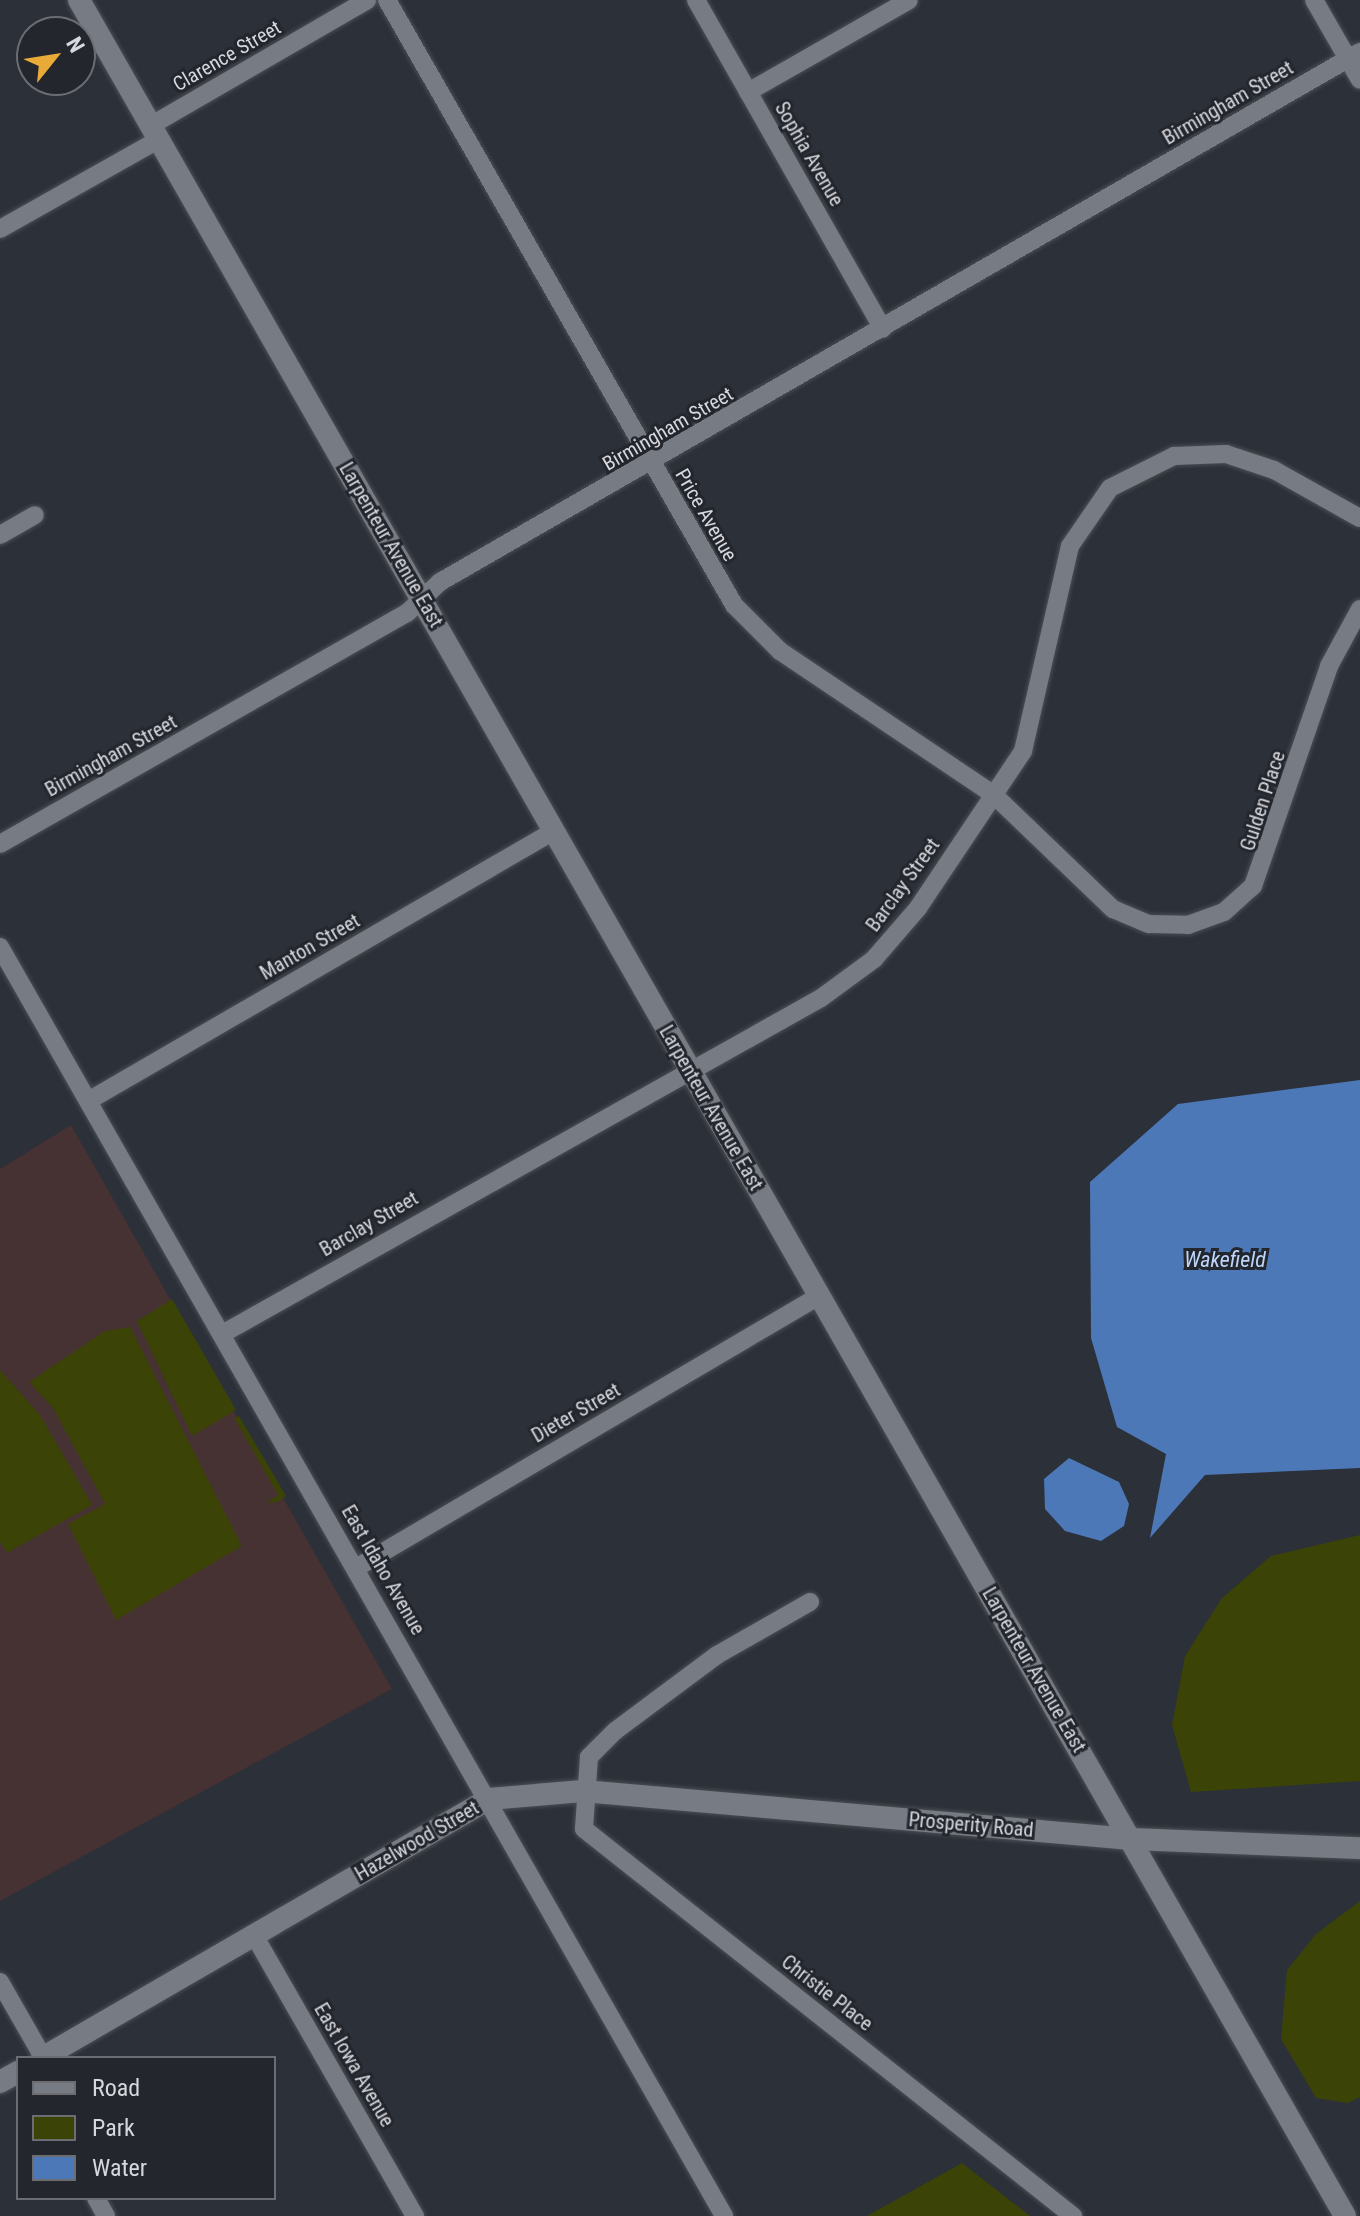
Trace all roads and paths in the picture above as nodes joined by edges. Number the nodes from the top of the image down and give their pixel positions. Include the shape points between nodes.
1 (79, 0) edge
2 (367, 0) edge
3 (387, 0) edge
4 (696, 0) edge
5 (909, 0) edge
6 (1314, 0) edge
7 (1354, 56) edge
8 (1360, 80) edge
9 (748, 92) junction
10 (154, 133) junction
11 (0, 229) edge
12 (883, 329) junction
13 (651, 464) junction
14 (35, 515) dead end
15 (1360, 518) edge
16 (0, 535) edge
17 (422, 599) junction
18 (1360, 609) edge
19 (994, 795) junction
20 (554, 831) junction
21 (0, 844) edge
22 (0, 947) edge
23 (691, 1072) junction
24 (88, 1101) junction
25 (819, 1296) junction
26 (222, 1334) junction
27 (356, 1568) junction
28 (810, 1602) dead end
29 (583, 1791) junction
30 (489, 1799) junction
31 (1131, 1839) junction
32 (1360, 1848) edge
33 (254, 1935) junction
34 (0, 1982) edge
35 (41, 2056) edge
36 (45, 2056) edge
37 (415, 2216) edge
38 (724, 2216) edge
39 (1073, 2216) edge
40 (1345, 2216) edge

1 - 10 street, Larpenteur Avenue East
2 - 10 street, Clarence Street
3 - 13 street, Price Avenue
4 - 9 street, Sophia Avenue
5 - 9 street
6 - 7 street
7 - 8 street
7 - 12 street, Birmingham Street
9 - 12 street, Sophia Avenue
10 - 11 street, Clarence Street
10 - 17 street, Larpenteur Avenue East
12 - 13 street, Birmingham Street
13 - 17 street, Birmingham Street via 440,582
13 - 19 street, Price Avenue via 756,629
14 - 16 street
15 - 19 street, Barclay Street via 1274,470 1226,454 1174,456 1110,488 1070,546 1023,751
17 - 20 street, Larpenteur Avenue East
17 - 21 street, Birmingham Street
18 - 19 street, Gulden Place via 1329,666 1264,869 1224,912 1188,925 1130,918 1097,897
19 - 23 street, Barclay Street via 874,959
20 - 23 street, Larpenteur Avenue East
20 - 24 street, Manton Street
22 - 24 street, East Idaho Avenue
23 - 25 street, Larpenteur Avenue East
23 - 26 street, Barclay Street via 658,1084
24 - 26 street, East Idaho Avenue
25 - 27 street, Dieter Street
25 - 31 street, Larpenteur Avenue East
26 - 27 street, East Idaho Avenue
27 - 30 street, East Idaho Avenue
28 - 29 street via 717,1655 615,1731 589,1757
29 - 30 street, Hazelwood Street
29 - 31 street, Prosperity Road
29 - 39 street, Christie Place via 584,1829
30 - 33 street, Hazelwood Street
30 - 38 street, East Idaho Avenue
31 - 32 street, Prosperity Road
31 - 40 street, Larpenteur Avenue East
33 - 36 street, Hazelwood Street
33 - 37 street, East Iowa Avenue
34 - 35 street

